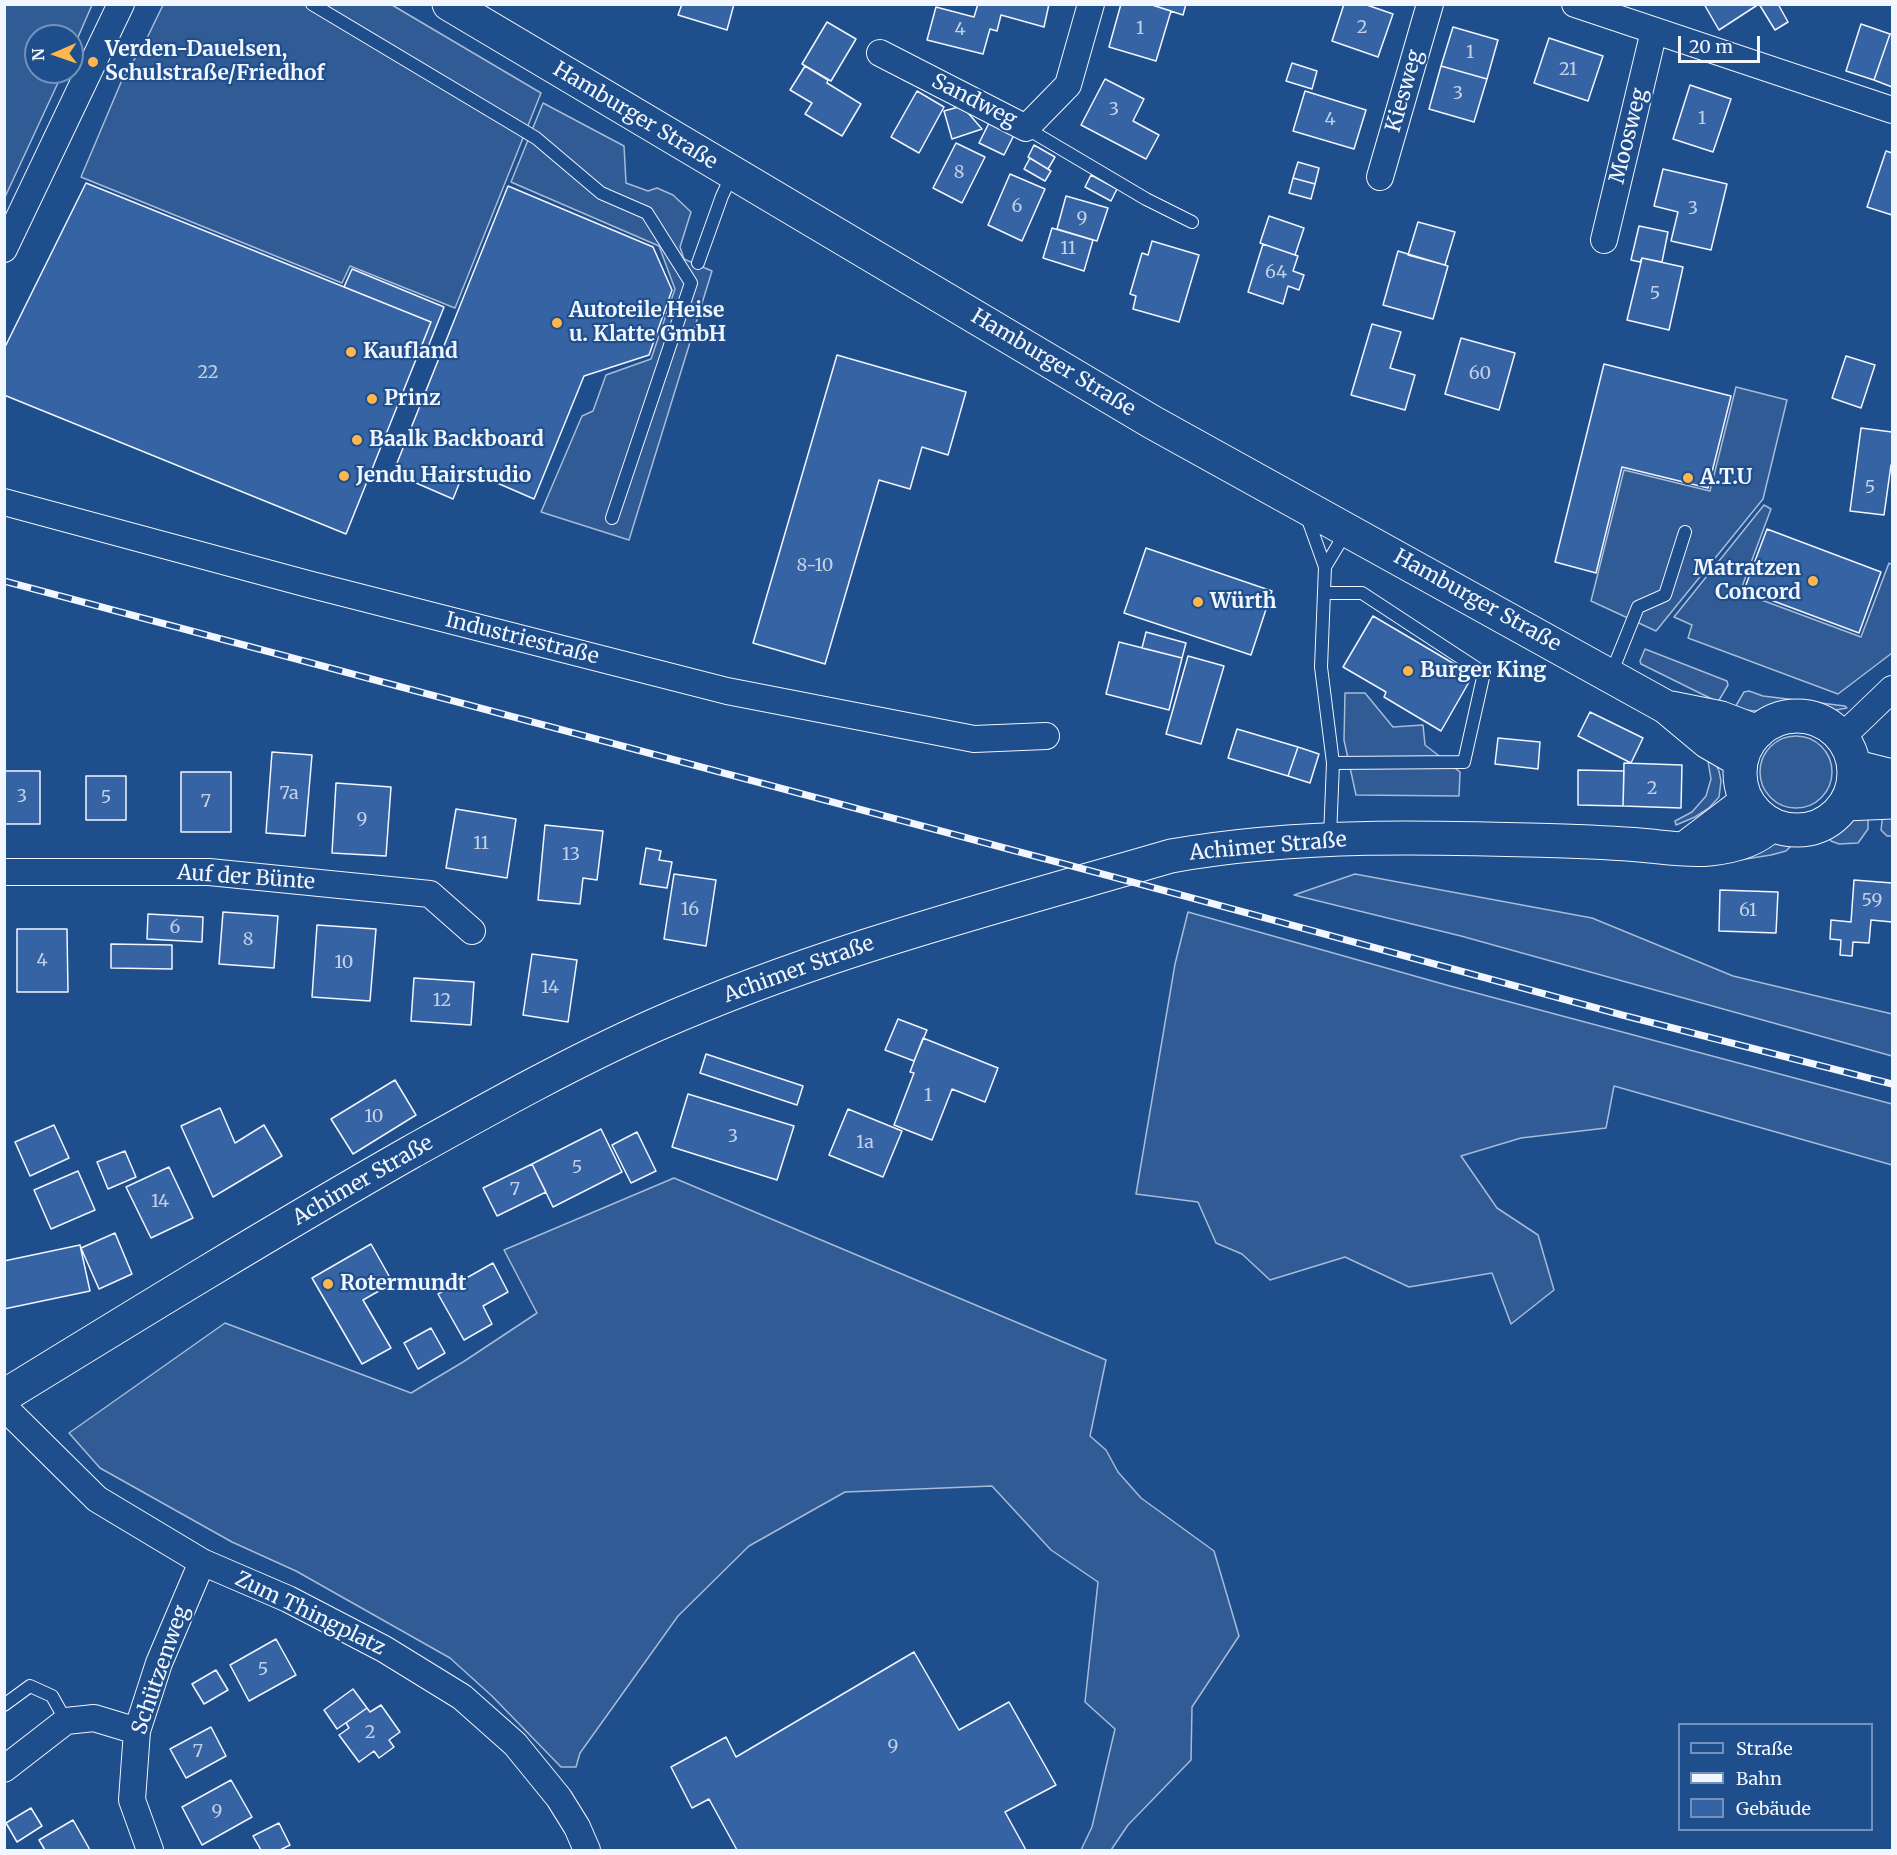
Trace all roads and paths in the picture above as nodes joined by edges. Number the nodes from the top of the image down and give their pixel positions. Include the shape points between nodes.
1 (121, 4) edge
2 (312, 4) edge
3 (449, 4) edge
4 (1091, 4) edge
5 (1430, 4) edge
6 (1575, 4) edge
7 (1624, 12) edge
8 (1654, 31) junction
9 (880, 53) dead end
10 (1893, 110) edge
11 (1026, 128) junction
12 (732, 174) junction
13 (1380, 177) dead end
14 (1192, 222) dead end
15 (1604, 240) dead end
16 (4, 249) edge
17 (698, 263) dead end
18 (4, 502) edge
19 (1303, 505) junction
20 (612, 518) dead end
21 (1348, 530) junction
22 (1685, 532) dead end
23 (1325, 567) junction
24 (1324, 593) junction
25 (1610, 675) junction
26 (1893, 689) edge
27 (1665, 707) junction
28 (1758, 732) junction
29 (1046, 736) dead end
30 (1843, 736) junction
31 (1741, 761) junction
32 (1333, 764) junction
33 (1856, 767) junction
34 (1893, 776) edge
35 (1746, 802) junction
36 (1893, 802) edge
37 (1845, 804) junction
38 (1771, 825) junction
39 (1330, 838) junction
40 (1684, 849) junction
41 (4, 872) edge
42 (472, 931) dead end
43 (4, 1396) edge
44 (4, 1407) edge
45 (202, 1562) junction
46 (4, 1705) edge
47 (66, 1720) junction
48 (137, 1731) junction
49 (4, 1770) edge
50 (150, 1851) edge
51 (587, 1851) edge

1 - 16 street
2 - 20 lane via 536,138 601,194 647,213 691,284
3 - 12 main road, Hamburger Straße
4 - 11 street, Sandweg via 1068,85
5 - 13 street, Kiesweg
6 - 7 street
7 - 8 street
8 - 10 street
8 - 15 street, Moosweg
9 - 11 street, Sandweg
11 - 14 lane
12 - 17 lane
12 - 19 main road, Hamburger Straße via 1152,422
18 - 29 street, Industriestraße via 727,692 974,740
19 - 21 main road, Hamburger Straße
19 - 23 lane
21 - 23 lane
21 - 25 main road, Hamburger Straße
22 - 25 lane via 1665,595 1638,607
23 - 24 lane
24 - 32 lane via 1321,667
24 - 32 lane via 1362,593 1484,673 1464,762
25 - 27 main road, Hamburger Straße
26 - 30 street
27 - 28 main road, Hamburger Straße via 1721,718
27 - 31 main road, Hamburger Straße via 1708,742
28 - 30 main road via 1775,721 1811,717 1829,724
28 - 31 main road
30 - 33 main road
31 - 35 main road via 1739,775
32 - 39 lane
33 - 34 main road
33 - 37 main road via 1856,781
35 - 38 main road
35 - 40 main road
36 - 37 main road
37 - 38 main road via 1815,826
38 - 40 main road, Achimer Straße via 1736,845
39 - 40 main road, Achimer Straße via 1564,841
39 - 43 main road, Achimer Straße via 1171,856 838,954 681,1014 485,1111 316,1207
41 - 42 street, Auf der Bünte via 209,872 430,894
44 - 45 street, Zum Thingplatz via 97,1499
45 - 48 street, Schützenweg via 159,1664
45 - 51 street, Zum Thingplatz via 288,1599 462,1697 515,1744 552,1789 577,1827
46 - 47 lane via 30,1686 52,1696
47 - 48 street via 94,1718
47 - 49 street
48 - 50 street, Schützenweg via 132,1800

